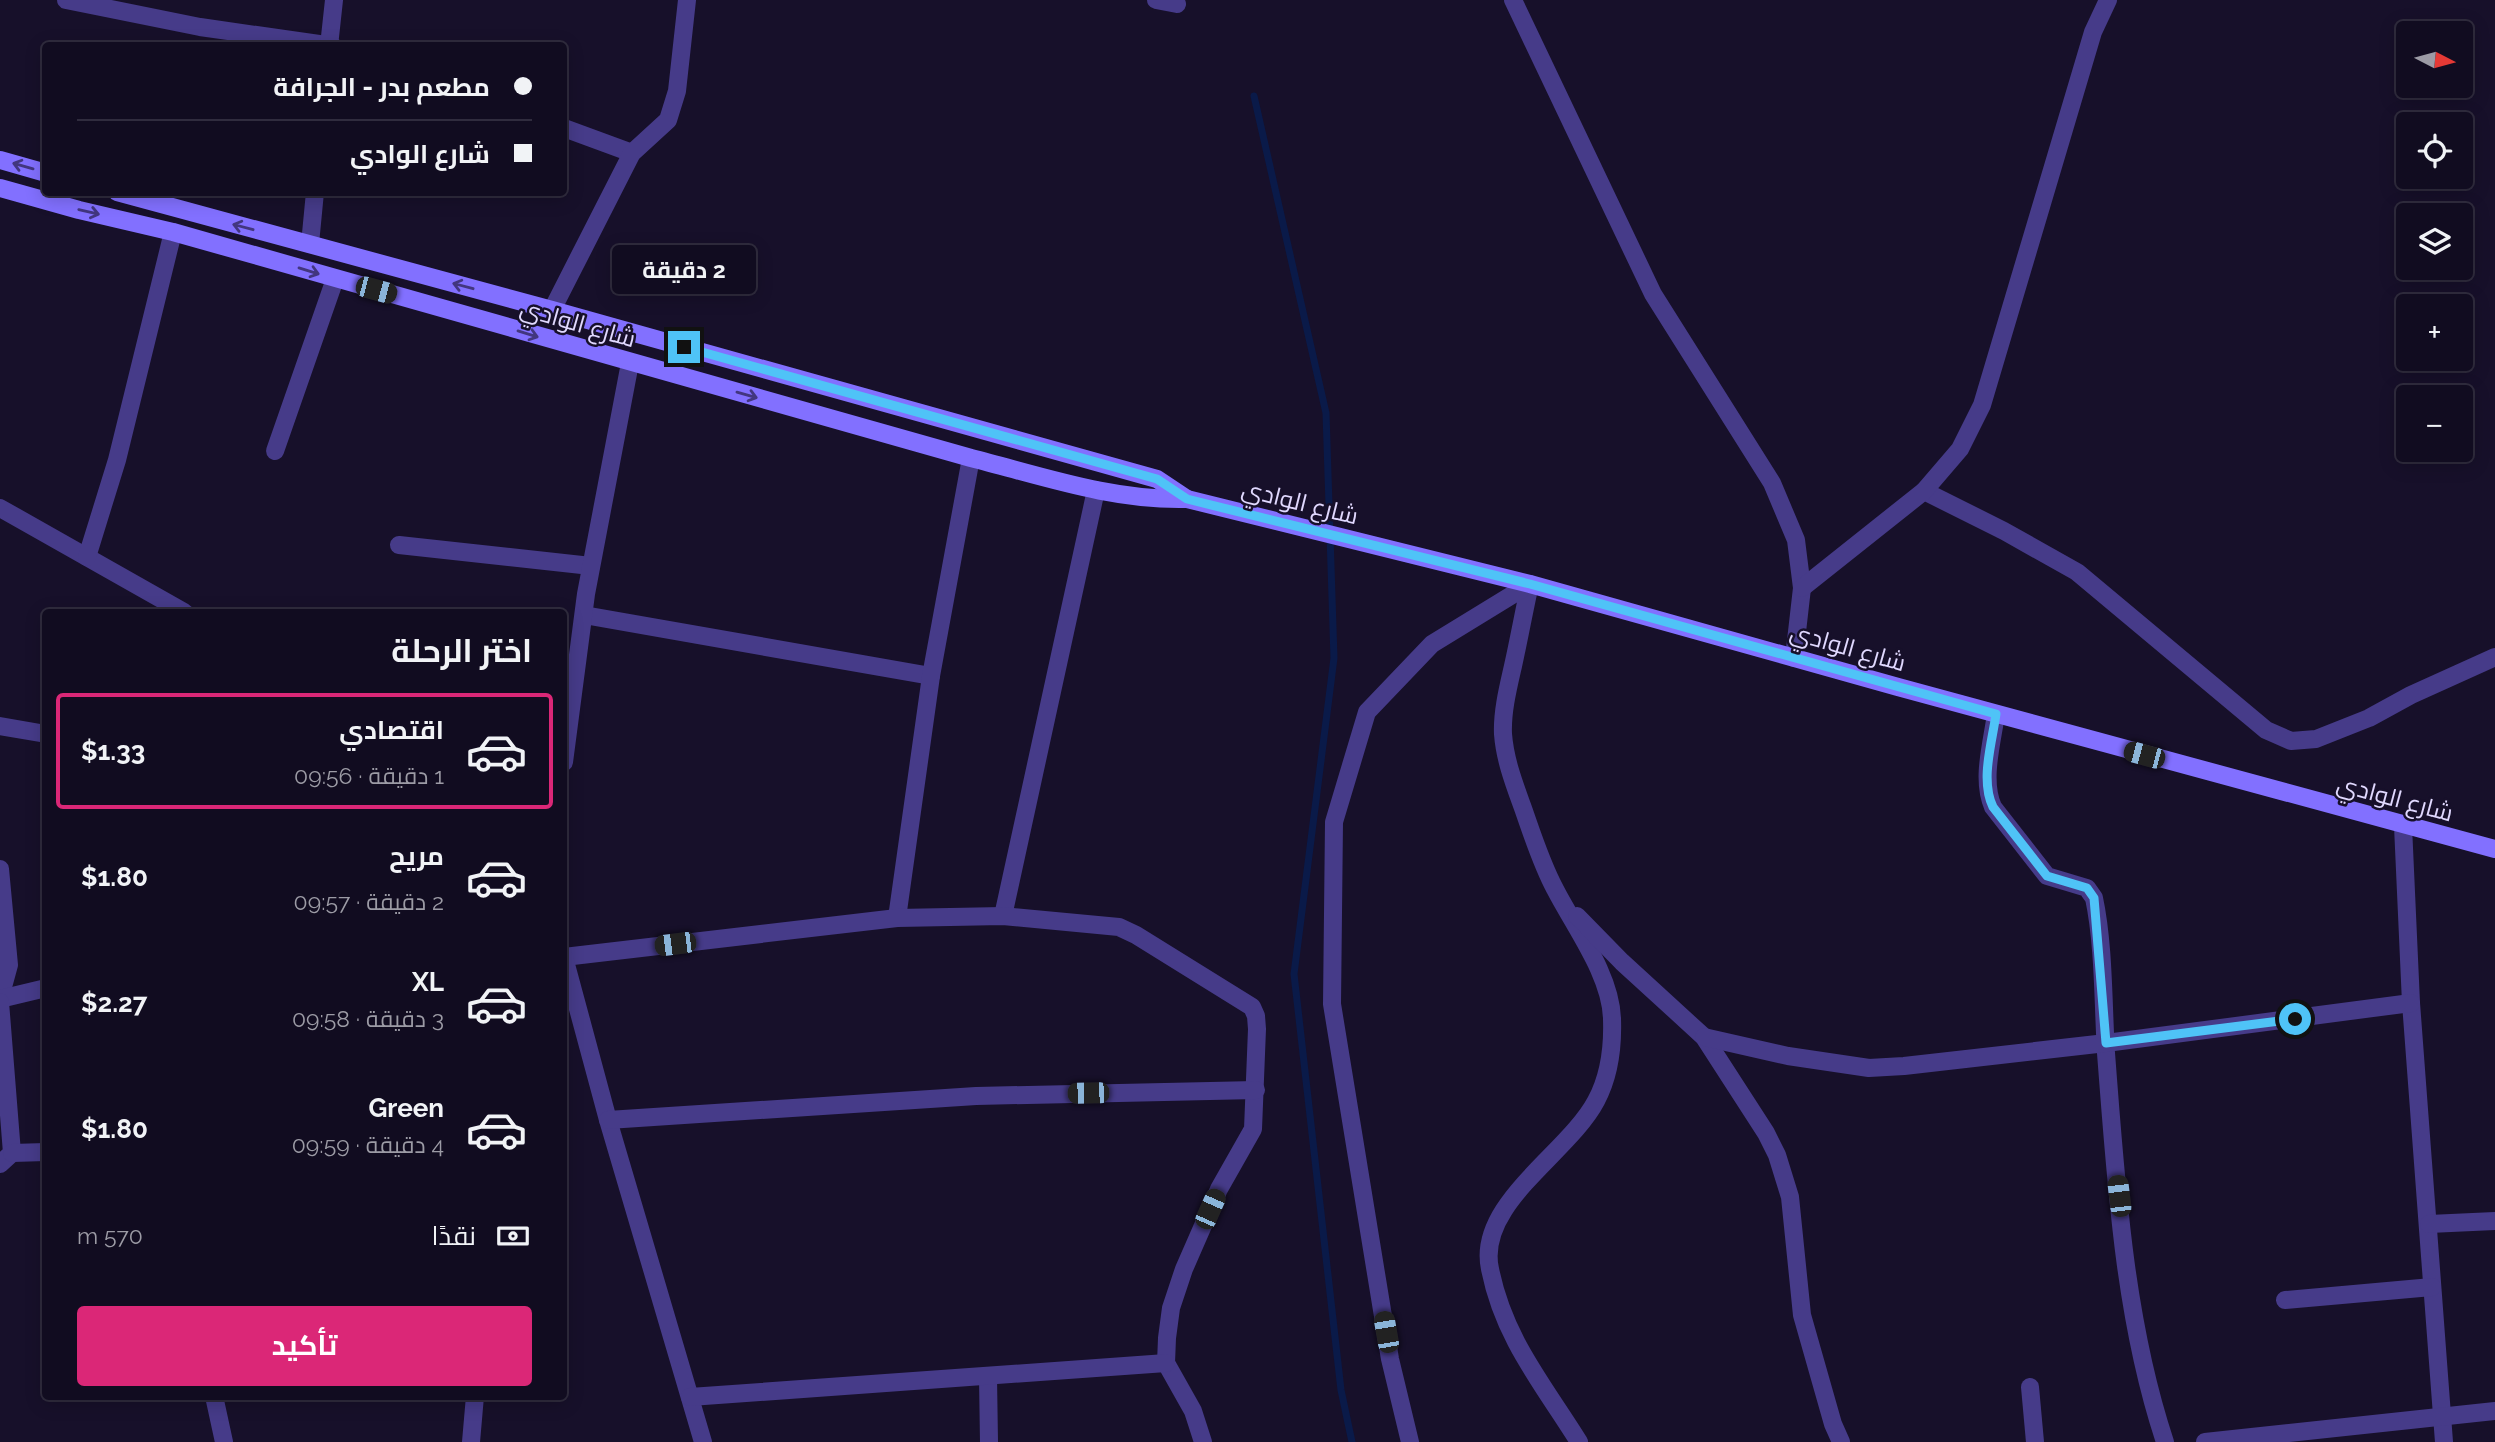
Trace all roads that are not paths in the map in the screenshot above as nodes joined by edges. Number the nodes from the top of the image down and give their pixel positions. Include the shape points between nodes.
1 (66, 0) edge
2 (334, 0) edge
3 (687, 0) edge
4 (1156, 0) edge
5 (1513, 0) edge
6 (2108, 0) edge
7 (1177, 4) dead end
8 (309, 42) edge
9 (331, 42) edge
10 (567, 129) edge
11 (632, 153) junction
12 (0, 160) edge
13 (42, 172) edge
14 (0, 188) edge
15 (132, 196) edge
16 (315, 196) edge
17 (173, 232) junction
18 (310, 244) junction
19 (335, 279) junction
20 (552, 310) junction
21 (630, 363) junction
22 (275, 450) dead end
23 (971, 458) junction
24 (1096, 491) junction
25 (1924, 491) junction
26 (1187, 499) junction
27 (0, 508) edge
28 (399, 545) dead end
29 (87, 557) junction
30 (591, 566) junction
31 (1530, 584) junction
32 (1802, 588) junction
33 (179, 609) edge
34 (584, 615) junction
35 (2495, 657) edge
36 (1794, 658) junction
37 (931, 676) junction
38 (1996, 714) junction
39 (0, 726) edge
40 (42, 733) edge
41 (567, 740) edge
42 (2403, 826) junction
43 (2495, 849) edge
44 (0, 869) edge
45 (1553, 886) junction
46 (1003, 916) junction
47 (897, 918) junction
48 (567, 957) edge
49 (5, 965) edge
50 (567, 968) edge
51 (42, 989) edge
52 (0, 1000) edge
53 (2411, 1003) junction
54 (1704, 1037) junction
55 (2106, 1043) junction
56 (1256, 1090) junction
57 (4, 1104) edge
58 (608, 1120) junction
59 (42, 1153) edge
60 (6, 1158) edge
61 (2495, 1221) edge
62 (2429, 1224) junction
63 (2432, 1287) junction
64 (2285, 1300) dead end
65 (1166, 1363) junction
66 (988, 1377) junction
67 (2030, 1387) dead end
68 (690, 1397) junction
69 (215, 1400) edge
70 (475, 1400) edge
71 (2495, 1411) edge
72 (2441, 1415) junction
73 (224, 1442) edge
74 (471, 1442) edge
75 (703, 1442) edge
76 (989, 1442) edge
77 (1203, 1442) edge
78 (1410, 1442) edge
79 (1579, 1442) edge
80 (1841, 1442) edge
81 (2035, 1442) edge
82 (2165, 1442) edge
83 (2205, 1442) edge
84 (2444, 1442) edge

1 - 8 street via 200,27
2 - 9 street
3 - 11 street via 677,91 668,120
4 - 7 street
5 - 32 street via 1653,294 1772,483 1796,540
6 - 25 street via 2093,32 1982,405 1960,449
10 - 11 street
11 - 20 street
13 -> 12 main road
14 -> 17 main road, شارع الوادي
18 -> 15 main road, شارع الوادي
16 - 18 street
17 -> 19 main road, شارع الوادي
17 - 29 street via 117,460
20 -> 18 main road, شارع الوادي
19 -> 21 main road, شارع الوادي
19 - 22 street
20 - 26 main road, شارع الوادي via 1157,479
21 -> 23 main road, شارع الوادي
21 - 30 street
23 - 24 main road, شارع الوادي
23 - 37 street
24 - 26 main road, شارع الوادي via 1152,500
24 - 46 street
25 - 32 street
25 - 35 street via 2077,572 2266,730 2291,741 2342,730
26 - 31 main road, شارع الوادي
27 - 29 street
28 - 30 street
29 - 33 street
30 - 34 street
31 - 36 main road, شارع الوادي
31 - 45 street via 1505,702 1503,734 1509,767
31 - 78 street via 1432,644 1367,712 1334,822 1332,1004 1390,1359
32 - 36 street
34 - 37 street
34 - 41 street
36 - 38 main road, شارع الوادي
37 - 47 street
38 - 42 main road, شارع الوادي
38 - 55 street via 1987,785 1993,807 2047,876 2087,888 2094,898
39 - 40 street
42 - 43 main road, شارع الوادي
42 - 53 street
44 - 49 street
45 - 54 street via 1583,923
45 - 79 street via 1605,984 1612,1015 1612,1047 1607,1076 1595,1102 1572,1136 1513,1194 1498,1220 1489,1266 1513,1339
46 - 47 street
46 - 56 street via 1119,927 1252,1007 1257,1029
47 - 48 street
49 - 52 street
50 - 58 street
51 - 52 street
52 - 57 street
53 - 55 street
53 - 62 street
54 - 55 street via 1869,1068
54 - 80 street via 1766,1133 1784,1176 1802,1315
55 - 82 street via 2126,1253 2142,1357
56 - 58 street via 976,1096
56 - 65 street via 1253,1129 1219,1189 1175,1295
57 - 60 street
58 - 68 street
59 - 60 street
61 - 62 street
62 - 63 street
63 - 64 street
63 - 72 street
65 - 66 street
65 - 77 street via 1193,1411
66 - 68 street
66 - 76 street
67 - 81 street
68 - 75 street
69 - 73 street
70 - 74 street
71 - 72 street
72 - 83 street
72 - 84 street

